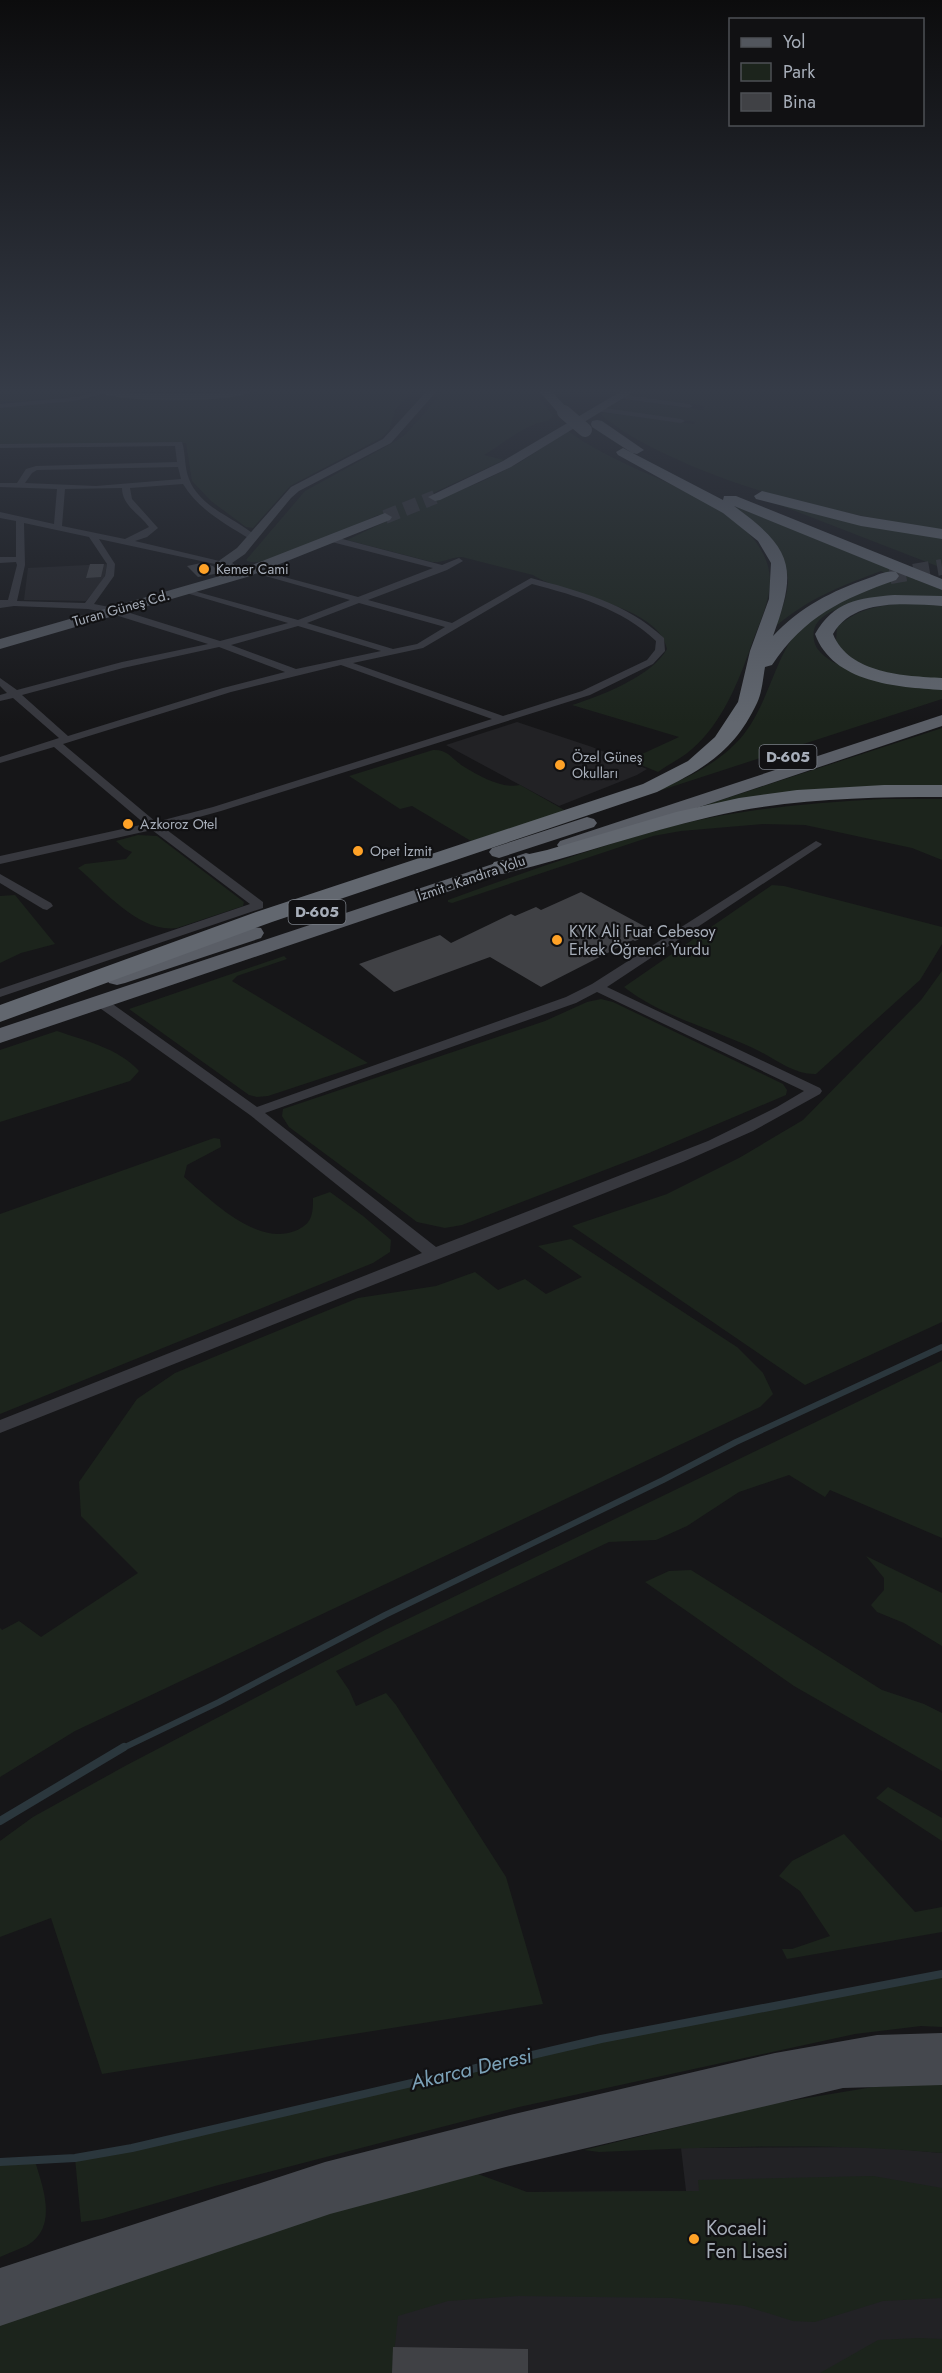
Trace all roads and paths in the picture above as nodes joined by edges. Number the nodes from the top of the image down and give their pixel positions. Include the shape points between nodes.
1 (60, 503) edge
2 (130, 503) edge
3 (204, 503) edge
4 (283, 503) edge
5 (717, 503) edge
6 (741, 503) edge
7 (766, 503) edge
8 (788, 503) edge
9 (0, 515) edge
10 (385, 517) tunnel mouth
11 (20, 519) junction
12 (58, 526) junction
13 (92, 534) junction
14 (942, 534) edge
15 (253, 537) junction
16 (331, 540) junction
17 (126, 542) junction
18 (0, 560) edge
19 (21, 560) junction
20 (459, 561) dead end
21 (224, 563) junction
22 (444, 568) junction
23 (248, 572) junction
24 (942, 575) edge
25 (890, 576) tunnel mouth
26 (942, 585) edge
27 (186, 590) junction
28 (362, 600) junction
29 (942, 601) edge
30 (12, 604) junction
31 (0, 605) edge
32 (88, 606) junction
33 (111, 610) junction
34 (299, 623) junction
35 (454, 627) junction
36 (219, 644) junction
37 (0, 645) edge
38 (394, 652) junction
39 (342, 663) junction
40 (295, 672) junction
41 (755, 678) junction
42 (0, 681) edge
43 (942, 684) edge
44 (16, 694) junction
45 (0, 698) edge
46 (942, 705) edge
47 (506, 720) junction
48 (942, 720) edge
49 (61, 741) junction
50 (0, 760) edge
51 (942, 791) edge
52 (154, 826) junction
53 (816, 844) dead end
54 (0, 860) edge
55 (502, 867) junction
56 (0, 878) edge
57 (47, 906) dead end
58 (597, 987) junction
59 (0, 993) edge
60 (102, 1003) junction
61 (0, 1015) edge
62 (0, 1036) edge
63 (255, 1112) junction
64 (434, 1254) junction
65 (0, 1427) edge
66 (942, 2049) edge
67 (942, 2069) edge
68 (0, 2286) edge
69 (0, 2308) edge

1 - 12 street
2 - 17 street via 154,528
3 - 15 street
4 - 15 main road
5 - 41 highway via 764,538 779,563 778,599 759,651
6 - 26 highway
7 - 24 highway
8 - 14 highway
9 - 11 street
10 - 16 main road, Turan Güneş Cd.
11 - 12 street
11 - 19 street
12 - 13 street
13 - 17 street
13 - 32 street via 111,564 109,576
15 - 21 main road
16 - 22 street
16 - 23 main road, Turan Güneş Cd.
17 - 21 street
18 - 19 street
19 - 30 street
20 - 22 street
21 - 23 main road
22 - 28 street
23 - 27 main road, Turan Güneş Cd.
23 - 28 street
25 - 41 highway via 843,593 801,617 776,642
27 - 33 main road, Turan Güneş Cd.
27 - 34 street
28 - 34 street
28 - 35 street
29 - 43 highway via 868,603 835,617 824,634 833,652 853,666 888,677
30 - 31 street
30 - 32 street
32 - 33 street
33 - 36 street
33 - 37 main road, Turan Güneş Cd.
34 - 36 street
34 - 38 street
35 - 38 street via 420,645
35 - 47 street via 531,580 624,613 661,640 660,651 650,663 630,674
36 - 40 street
36 - 44 street
38 - 39 street
39 - 40 street
39 - 47 street
40 - 49 street
41 - 61 highway via 748,702 723,741 695,765 650,788 284,910
42 - 44 street
44 - 45 street
44 - 49 street
46 - 61 highway, İzmit - Kandıra Yolu / D-605
47 - 52 street
48 - 55 highway, İzmit - Kandıra Yolu / D-605
49 - 50 street
49 - 52 street
51 - 55 highway via 829,793 723,808
52 - 54 street
52 - 59 street via 259,905
53 - 58 street
55 - 60 highway, İzmit - Kandıra Yolu / D-605
56 - 57 street
58 - 63 street via 551,1009
58 - 64 street via 815,1090 792,1106 724,1139
60 - 62 highway, İzmit - Kandıra Yolu / D-605
60 - 63 street
63 - 64 street
64 - 65 street
66 - 68 main road via 877,2051 774,2069 510,2132 325,2180
67 - 69 main road via 843,2072 502,2151 330,2197

